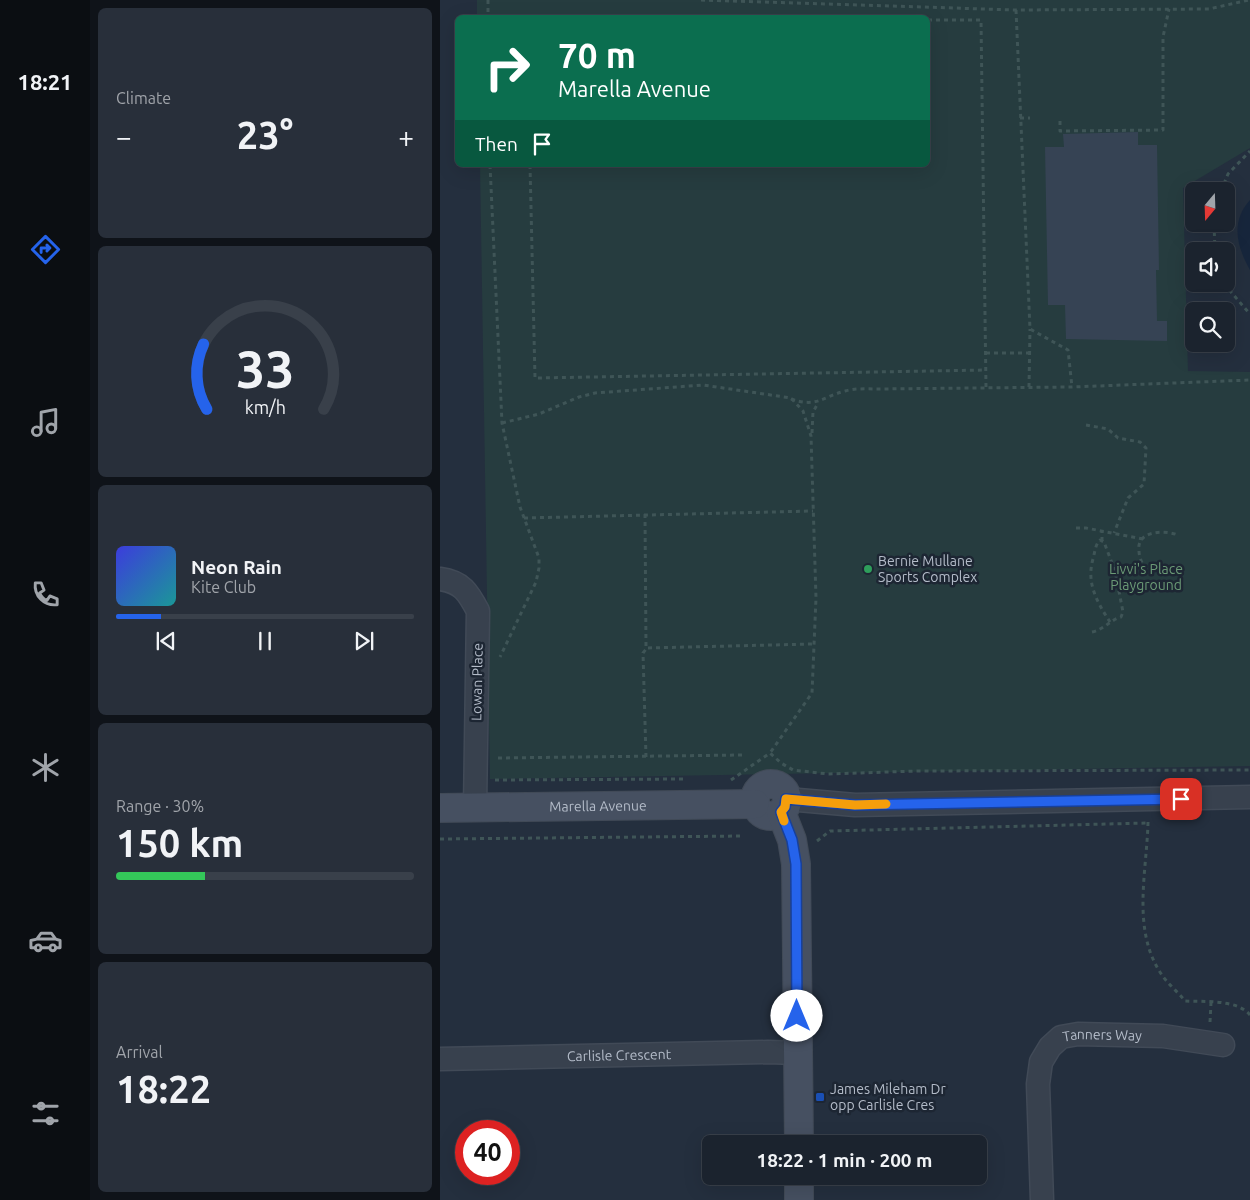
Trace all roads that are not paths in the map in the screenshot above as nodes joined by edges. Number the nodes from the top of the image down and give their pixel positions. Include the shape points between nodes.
1 (440, 579) edge
2 (1250, 797) edge
3 (784, 806) junction
4 (440, 808) edge
5 (475, 808) junction
6 (1223, 1045) dead end
7 (797, 1054) junction
8 (440, 1059) edge
9 (799, 1135) edge
10 (799, 1185) edge
11 (800, 1200) edge
12 (1042, 1200) edge

1 - 5 street, Lowan Place via 452,580 468,592 478,611
2 - 3 street
3 - 5 street, Marella Avenue via 772,816 765,815 755,804
3 - 7 street via 796,864
4 - 5 street, Marella Avenue
6 - 12 street, Tanners Way via 1163,1036 1078,1034 1061,1037 1041,1062 1038,1084
7 - 8 street, Carlisle Crescent
7 - 9 street
10 - 11 street

